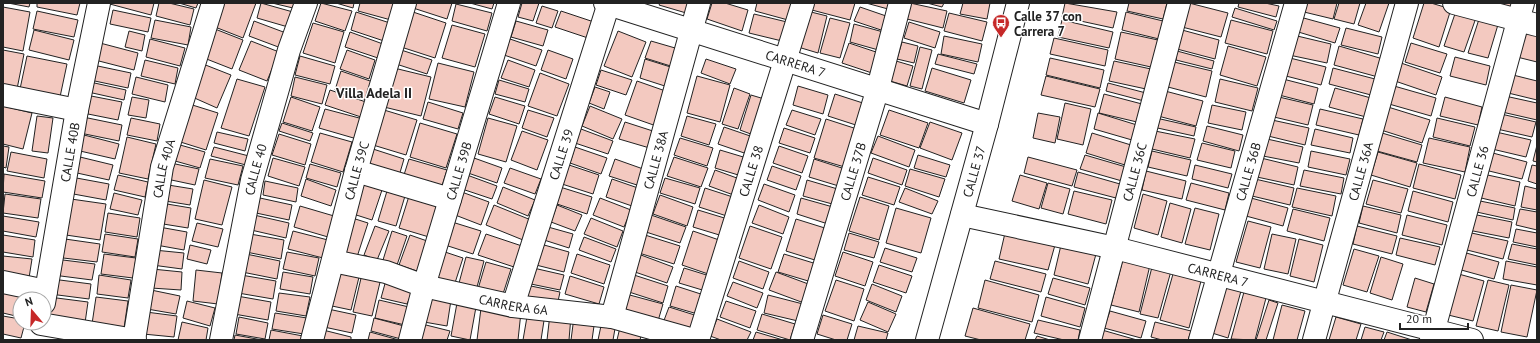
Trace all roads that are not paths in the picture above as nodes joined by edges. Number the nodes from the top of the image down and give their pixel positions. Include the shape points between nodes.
1 (99, 3) edge
2 (213, 3) edge
3 (306, 3) edge
4 (405, 3) edge
5 (509, 3) edge
6 (608, 3) edge
7 (699, 3) edge
8 (803, 3) edge
9 (900, 3) edge
10 (1018, 3) edge
11 (1179, 3) edge
12 (1296, 3) edge
13 (1407, 3) edge
14 (1454, 3) edge
15 (1526, 16) edge
16 (692, 31) junction
17 (787, 59) junction
18 (878, 88) junction
19 (3, 95) edge
20 (77, 110) junction
21 (987, 124) junction
22 (356, 171) junction
23 (450, 199) junction
24 (962, 215) junction
25 (1115, 248) junction
26 (333, 261) junction
27 (1217, 275) junction
28 (3, 282) edge
29 (424, 286) junction
30 (28, 291) edge
31 (46, 291) edge
32 (1323, 303) junction
33 (513, 306) junction
34 (612, 317) junction
35 (52, 330) edge
36 (1433, 335) edge
37 (135, 340) edge
38 (220, 340) edge
39 (312, 340) edge
40 (410, 340) edge
41 (694, 340) edge
42 (698, 340) edge
43 (802, 340) edge
44 (927, 340) edge
45 (1090, 340) edge
46 (1200, 340) edge
47 (1314, 340) edge
48 (1472, 340) edge

1 - 20 street, CALLE 40B
2 - 37 street, CALLE 40A via 162,167
3 - 38 street, CALLE 40 via 289,50 252,180
4 - 22 street, CALLE 39C
5 - 23 street, CALLE 39B
6 - 16 street, CARRERA 7
6 - 33 street, CALLE 39
7 - 16 street, CALLE 38A
8 - 17 street, CALLE 38
9 - 18 street, CALLE 37B
10 - 21 street, CALLE 37
11 - 25 street, CALLE 36C
12 - 27 street, CALLE 36B
13 - 32 street, CALLE 36A
14 - 15 street
15 - 36 street, CALLE 36
16 - 17 street, CARRERA 7
16 - 34 street, CALLE 38A
17 - 18 street, CARRERA 7
17 - 42 street, CALLE 38
18 - 21 street, CARRERA 7
18 - 43 street, CALLE 37B
19 - 20 street
20 - 31 street, CALLE 40B
21 - 24 street, CALLE 37
22 - 23 street
22 - 26 street, CALLE 39C
23 - 29 street, CALLE 39B
24 - 25 street, CARRERA 7
24 - 44 street, CALLE 37
25 - 27 street, CARRERA 7
25 - 45 street, CALLE 36C
26 - 29 street, CARRERA 6A via 386,272
26 - 39 street, CALLE 39C
27 - 32 street, CARRERA 7
27 - 46 street, CALLE 36B
28 - 30 street
29 - 33 street, CARRERA 6A
29 - 40 street, CALLE 39B
32 - 36 street, CARRERA 7
32 - 47 street, CALLE 36A
33 - 34 street, CARRERA 6A
34 - 41 street, CARRERA 6A
35 - 37 street
36 - 48 street, CARRERA 7

